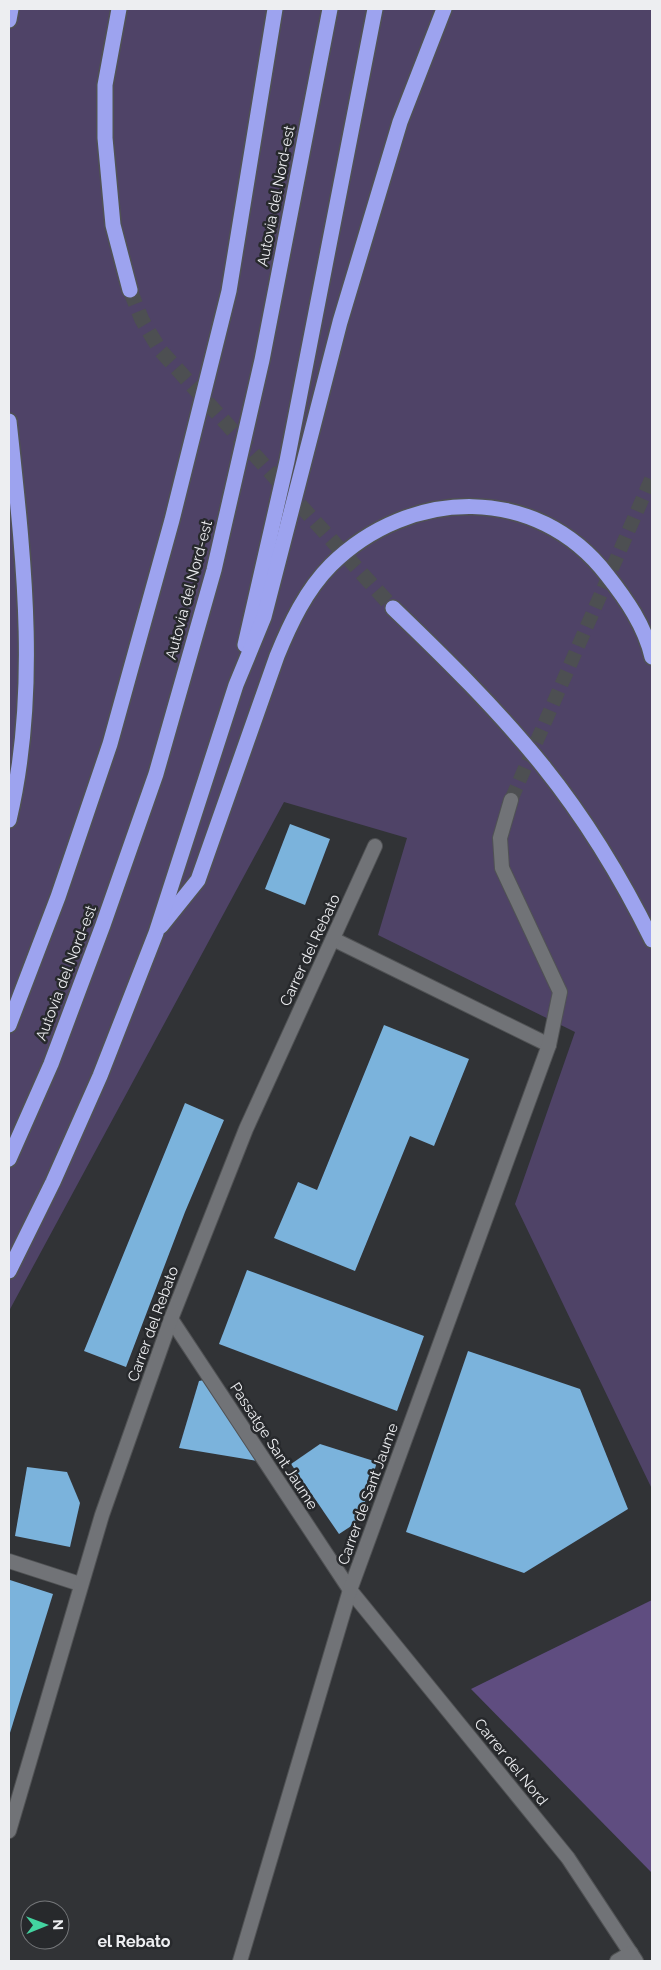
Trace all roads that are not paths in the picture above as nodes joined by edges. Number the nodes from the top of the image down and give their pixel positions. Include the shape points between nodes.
1 (11, 9) edge
2 (119, 9) edge
3 (275, 9) edge
4 (330, 9) edge
5 (375, 9) edge
6 (444, 9) edge
7 (9, 20) edge
8 (130, 290) tunnel mouth
9 (9, 421) edge
10 (393, 608) tunnel mouth
11 (652, 657) edge
12 (236, 685) junction
13 (511, 800) tunnel mouth
14 (9, 820) edge
15 (375, 846) dead end
16 (156, 933) junction
17 (333, 939) junction
18 (652, 940) edge
19 (9, 1025) edge
20 (549, 1044) junction
21 (9, 1159) edge
22 (9, 1271) edge
23 (171, 1320) junction
24 (9, 1561) edge
25 (80, 1584) junction
26 (350, 1590) junction
27 (9, 1831) edge
28 (634, 1957) edge
29 (240, 1961) edge
30 (616, 1961) edge

1 - 7 highway
2 - 8 highway via 105,86 106,138 113,225
3 - 19 highway, Autovia del Nord-est via 229,291 172,520 110,744 58,897
4 - 21 highway, Autovia del Nord-est via 262,360 214,570 156,774 50,1064
5 - 12 highway via 289,451
6 - 12 highway via 400,122 340,322 264,617
9 - 14 highway via 20,520 27,636 23,726
10 - 18 highway via 463,676 543,766 592,837
11 - 16 highway via 642,627 616,586 575,540 552,526 504,510 465,506 443,508 387,524 330,566 292,621 198,880
12 - 16 highway
13 - 20 street, Carrer de Sant Jaume via 500,838 502,868 560,992
15 - 17 street, Carrer del Rebato
16 - 22 highway via 100,1076
17 - 20 street
17 - 23 street, Carrer del Rebato via 246,1130
20 - 26 street, Carrer de Sant Jaume
23 - 25 street, Carrer del Rebato
23 - 26 street, Passatge Sant Jaume
24 - 25 street
25 - 27 street, Carrer del Rebato
26 - 28 street, Carrer del Nord via 568,1858
26 - 29 street, Carrer de Sant Jaume
28 - 30 street

